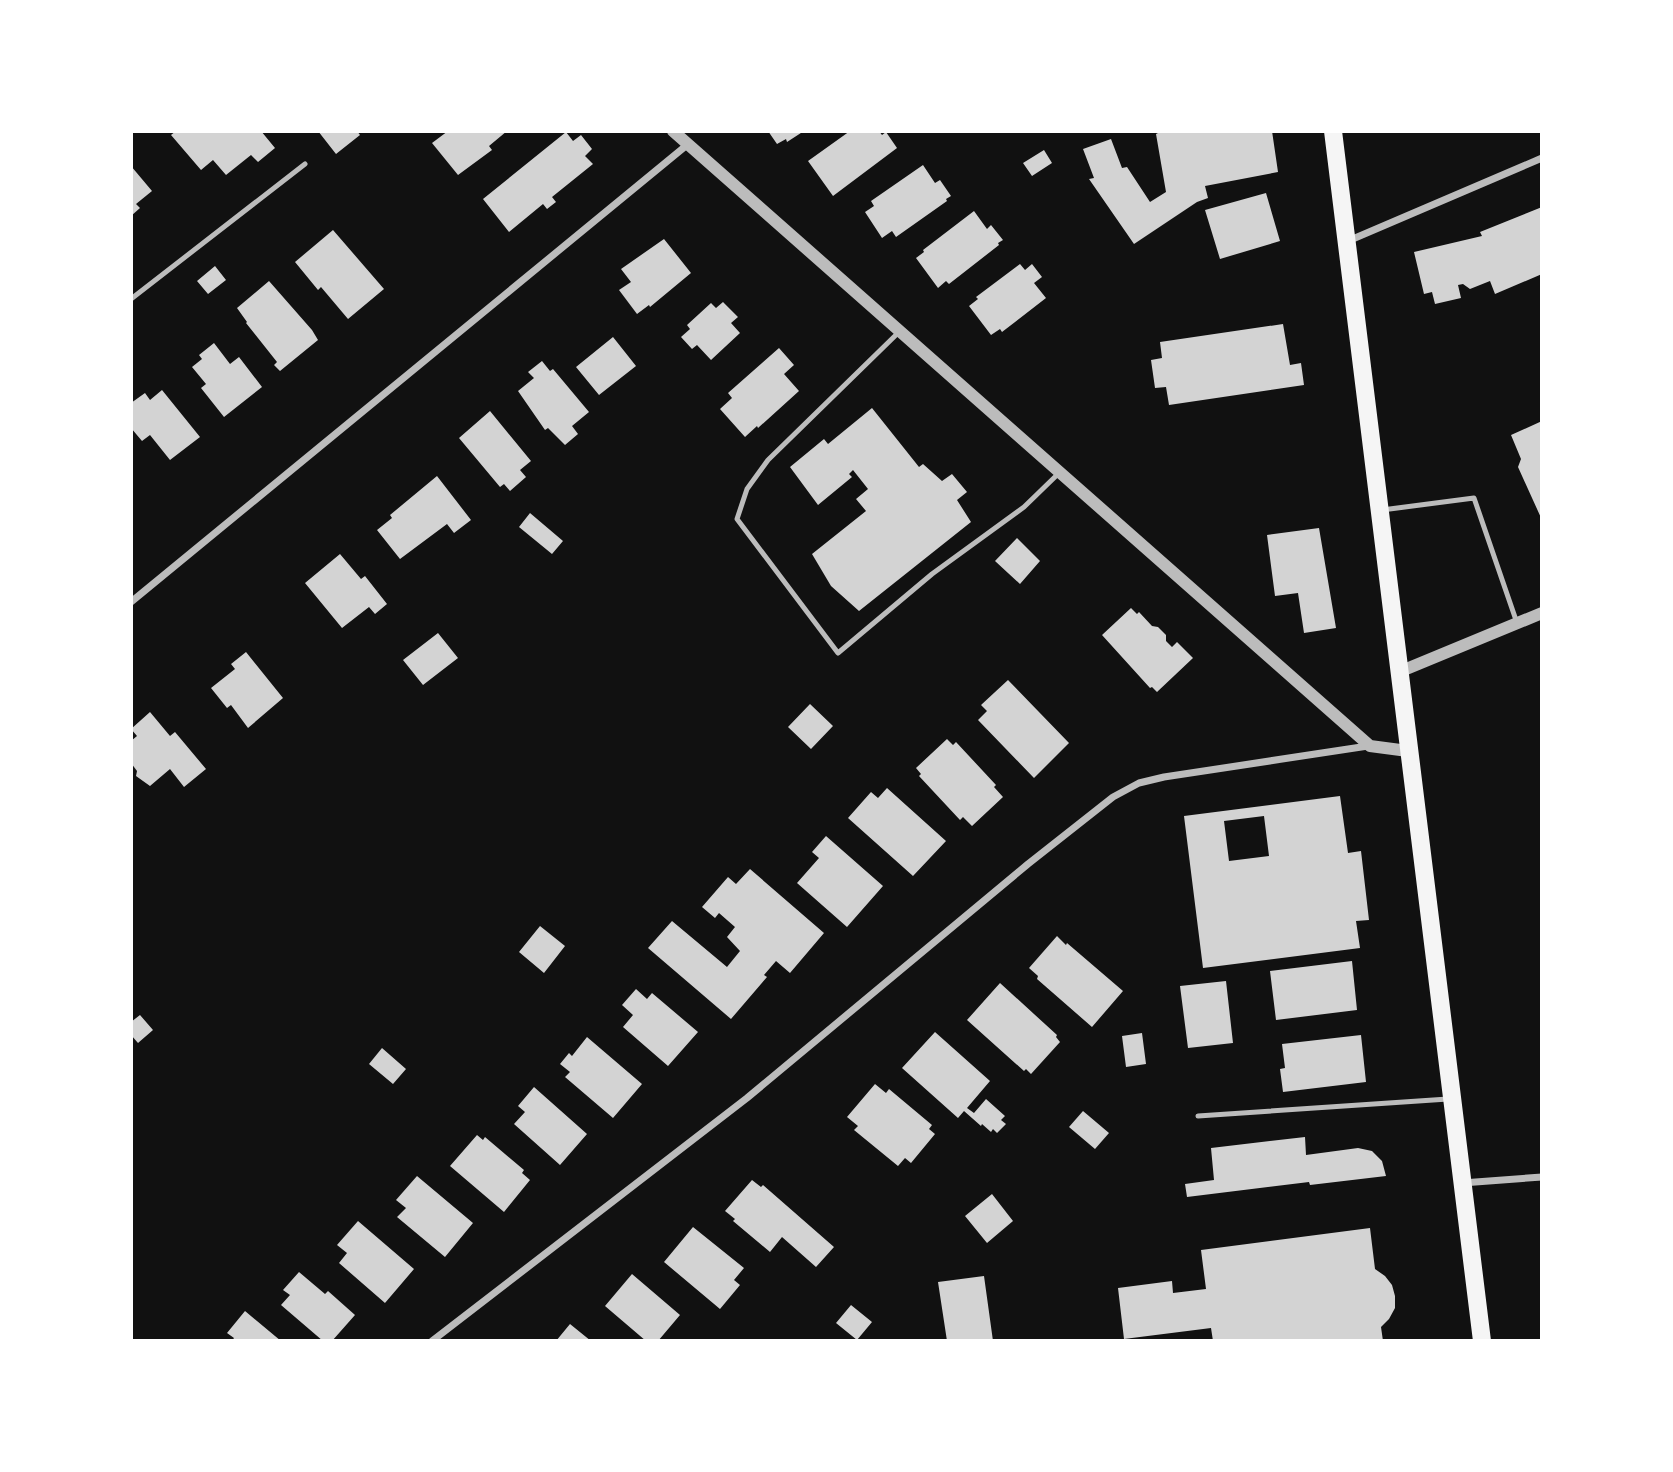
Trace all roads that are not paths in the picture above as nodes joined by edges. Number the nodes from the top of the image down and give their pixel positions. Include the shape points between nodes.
1 (673, 131) edge
2 (1333, 131) edge
3 (687, 145) junction
4 (1542, 158) edge
5 (305, 164) dead end
6 (1347, 241) junction
7 (131, 299) edge
8 (901, 331) junction
9 (1061, 472) junction
10 (1380, 511) junction
11 (131, 602) edge
12 (1542, 613) edge
13 (1517, 623) junction
14 (1399, 672) junction
15 (1370, 746) junction
16 (1408, 751) junction
17 (1451, 1098) junction
18 (1198, 1116) dead end
19 (1542, 1177) edge
20 (1462, 1183) junction
21 (432, 1341) edge
22 (1482, 1341) edge

1 - 3 street
2 - 6 main road
3 - 8 street
3 - 11 street
4 - 6 street
5 - 7 lane
6 - 10 main road
8 - 9 street
8 - 9 lane via 768,460 747,489 737,519 838,653 932,574 1024,507
9 - 15 street
10 - 13 lane via 1474,498
10 - 14 main road
12 - 13 street
13 - 14 street
14 - 16 main road
15 - 16 street
15 - 21 street via 1164,777 1139,783 1113,797 747,1098
16 - 17 main road
17 - 18 lane
17 - 20 main road
19 - 20 street
20 - 22 main road

